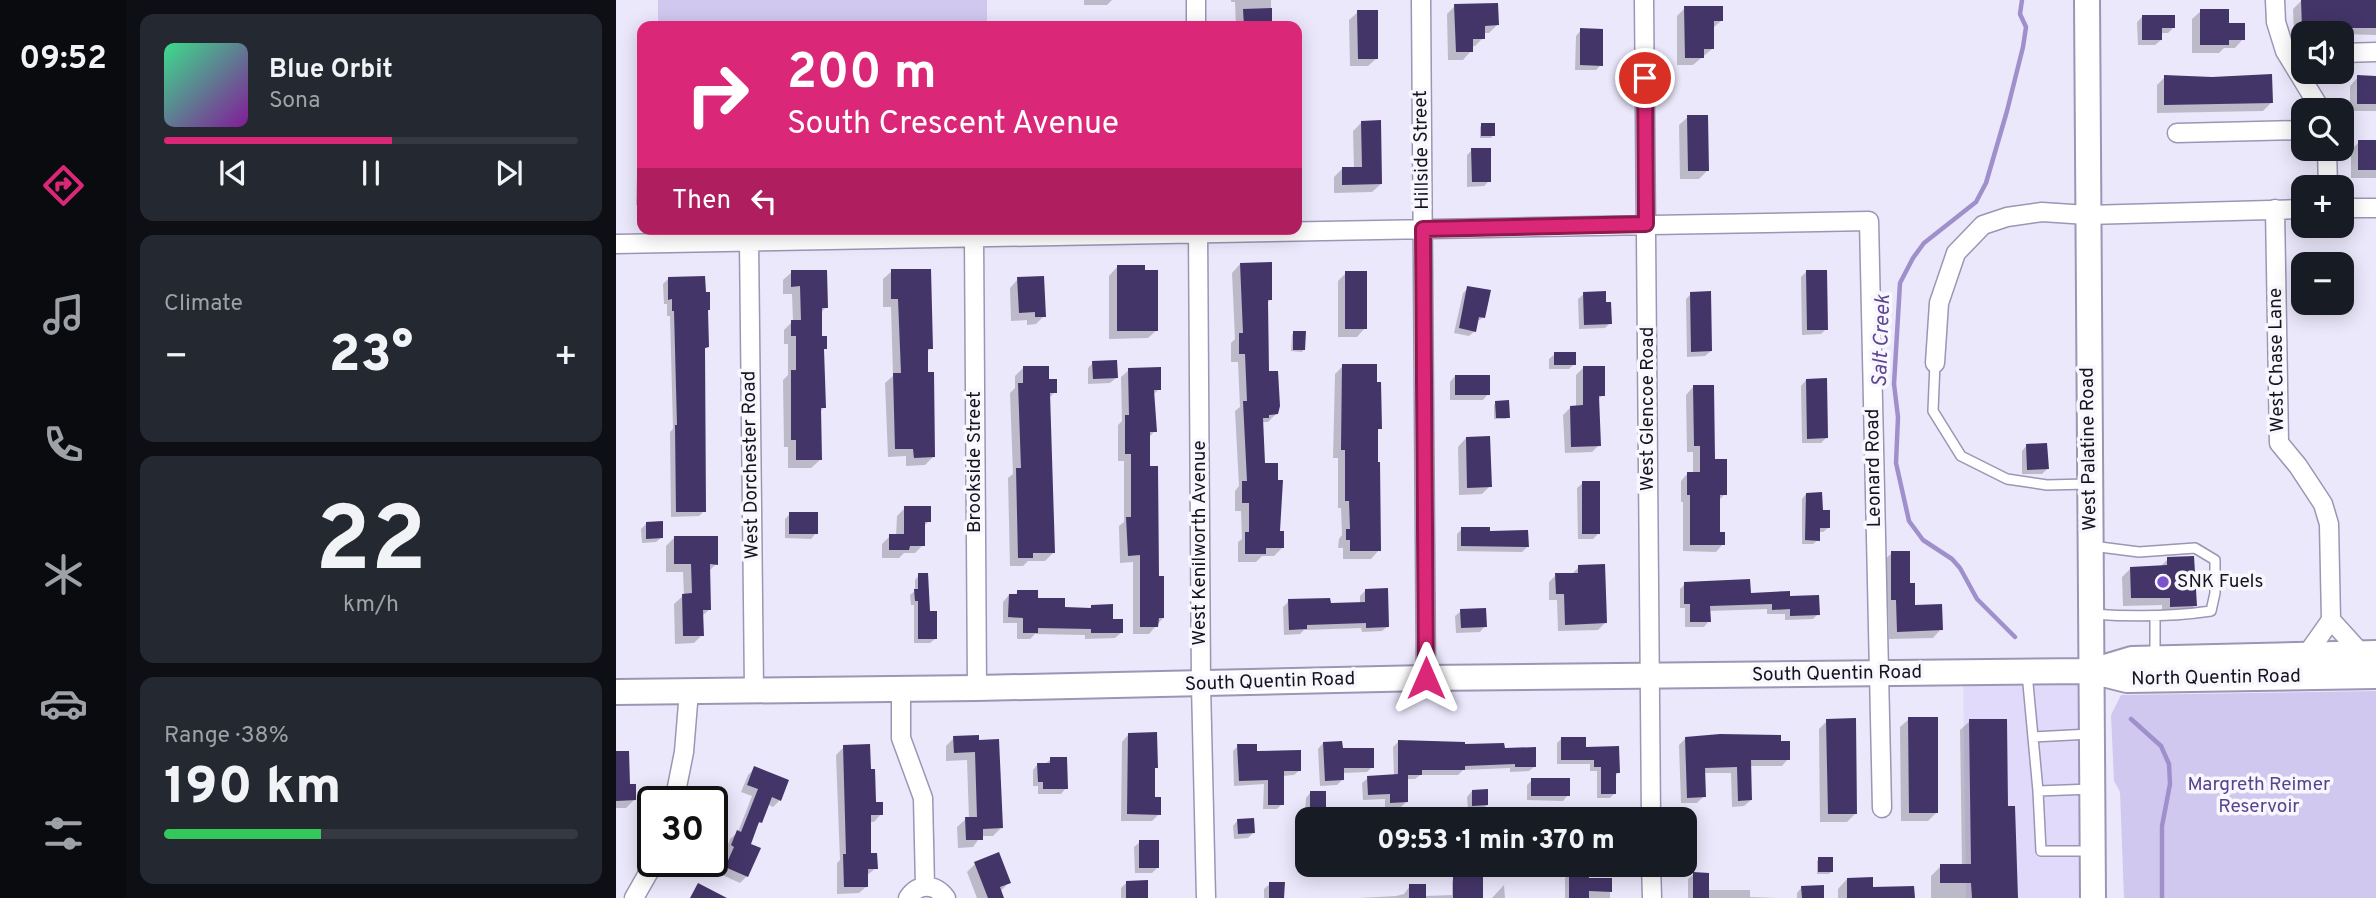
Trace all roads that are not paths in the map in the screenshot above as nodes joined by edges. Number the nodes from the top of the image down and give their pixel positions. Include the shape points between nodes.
1 (1196, 0) edge
2 (1421, 0) edge
3 (1644, 0) edge
4 (2087, 0) edge
5 (2275, 0) edge
6 (1196, 21) edge
7 (2291, 47) edge
8 (2376, 52) edge
9 (2354, 53) edge
10 (2291, 130) edge
11 (2177, 133) dead end
12 (2354, 208) edge
13 (2376, 208) edge
14 (2275, 209) junction
15 (2291, 209) edge
16 (2087, 215) junction
17 (1646, 224) junction
18 (1423, 229) junction
19 (1302, 230) edge
20 (1019, 235) edge
21 (1198, 235) edge
22 (974, 236) junction
23 (749, 240) junction
24 (616, 244) edge
25 (1935, 363) joint
26 (2090, 484) junction
27 (2090, 546) junction
28 (2091, 613) junction
29 (2155, 616) junction
30 (2332, 620) junction
31 (2368, 653) edge
32 (2307, 654) junction
33 (2155, 658) junction
34 (2091, 671) junction
35 (2027, 672) junction
36 (1878, 673) junction
37 (1650, 676) junction
38 (2376, 676) edge
39 (1426, 678) junction
40 (1201, 684) junction
41 (977, 688) junction
42 (901, 689) junction
43 (754, 690) junction
44 (689, 691) junction
45 (616, 692) edge
46 (2092, 734) junction
47 (2033, 737) junction
48 (677, 786) edge
49 (2092, 789) junction
50 (2038, 790) junction
51 (1651, 807) edge
52 (1882, 808) dead end
53 (2093, 851) junction
54 (646, 877) edge
55 (1651, 877) edge
56 (925, 886) junction
57 (634, 898) edge
58 (908, 898) edge
59 (946, 898) edge
60 (1206, 898) edge
61 (1652, 898) edge
62 (2093, 898) edge

1 - 6 street
2 - 18 street, Hillside Street
3 - 17 street, West Glencoe Road
4 - 16 main road, West Palatine Road
5 - 7 street via 2276,22
8 - 9 street
10 - 11 street
12 - 13 street
14 - 15 street
14 - 16 street
14 - 30 street, West Chase Lane via 2279,443 2323,505 2329,524
16 - 25 street via 2042,212 1983,225 1956,253 1938,303
16 - 26 main road, West Palatine Road
17 - 18 street
17 - 36 street, Leonard Road via 1869,221
17 - 37 street, West Glencoe Road
18 - 19 street
18 - 39 street, Hillside Street
20 - 22 street
21 - 40 street, West Kenilworth Avenue
22 - 23 street
22 - 41 street, Brookside Street
23 - 24 street
23 - 43 street, West Dorchester Road
25 - 26 lane via 1933,411 1961,456 2007,479 2047,485
26 - 27 main road, West Palatine Road
27 - 28 main road, West Palatine Road
27 - 29 lane via 2146,552 2196,548 2215,561 2211,611
28 - 29 lane
28 - 34 main road, West Palatine Road
29 - 33 lane
30 - 31 street
30 - 32 street
31 - 32 main road, North Quentin Road
32 - 33 main road, North Quentin Road
33 - 34 main road, North Quentin Road via 2132,659
34 - 35 main road, South Quentin Road
34 - 38 main road, North Quentin Road via 2127,680
34 - 46 main road, West Palatine Road
35 - 36 main road, South Quentin Road
35 - 47 lane
36 - 37 main road, South Quentin Road
36 - 52 street, Leonard Road
37 - 39 main road, South Quentin Road
37 - 51 street, West Glencoe Road
39 - 40 main road, South Quentin Road
40 - 41 main road, South Quentin Road
40 - 60 street, West Kenilworth Avenue
41 - 42 main road, South Quentin Road
42 - 43 main road, South Quentin Road
42 - 56 street via 901,737 923,798
43 - 44 main road, South Quentin Road
44 - 45 main road, South Quentin Road
44 - 48 street
46 - 47 lane
46 - 49 main road, West Palatine Road
47 - 50 lane
49 - 50 lane
49 - 53 main road, West Palatine Road
50 - 53 lane via 2041,851
53 - 62 main road, West Palatine Road
54 - 57 street
55 - 61 street
56 - 58 street
56 - 59 street via 941,891

